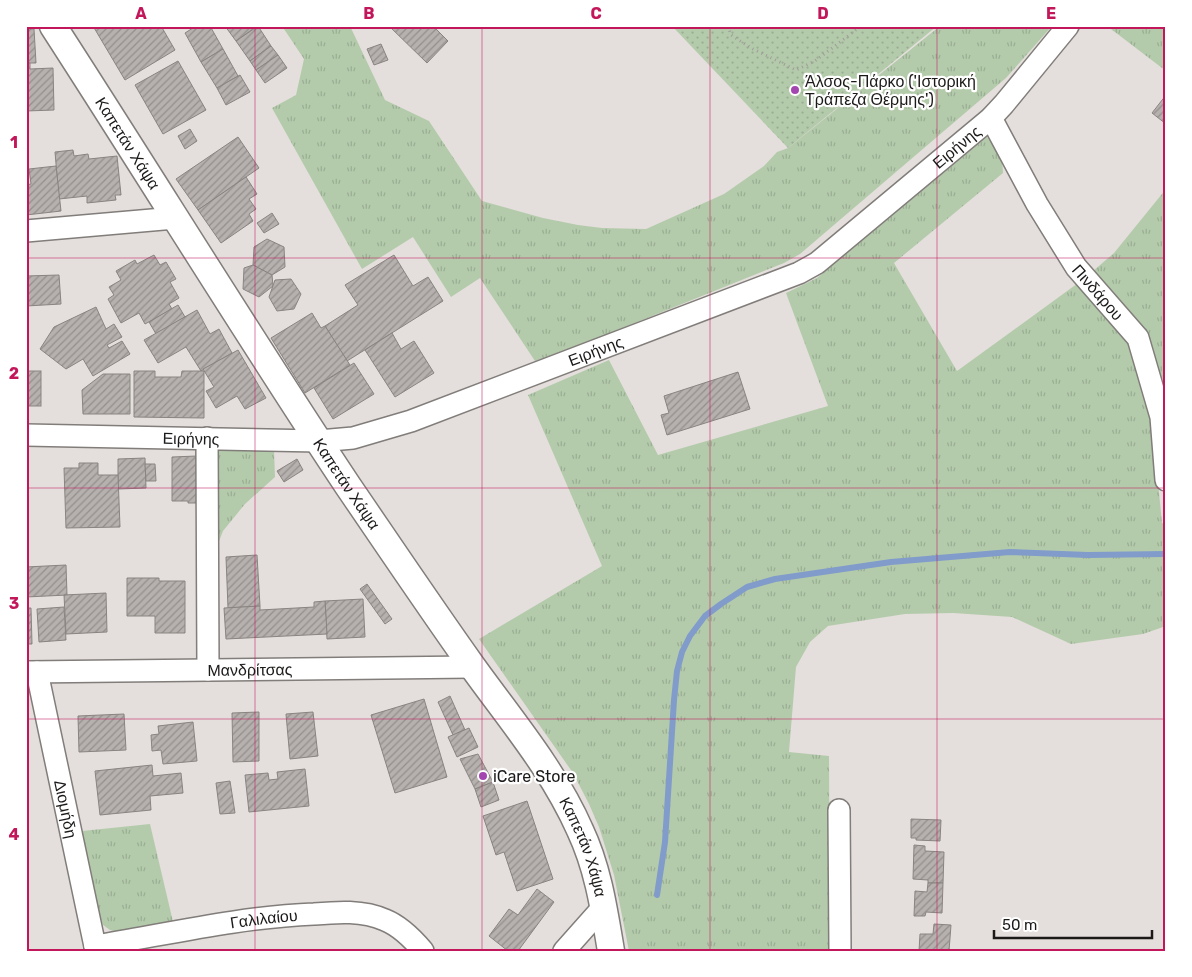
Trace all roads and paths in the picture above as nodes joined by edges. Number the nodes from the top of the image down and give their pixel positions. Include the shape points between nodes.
1 (53, 26) edge
2 (728, 26) edge
3 (861, 26) edge
4 (1068, 26) edge
5 (991, 118) junction
6 (175, 218) junction
7 (26, 231) edge
8 (26, 434) edge
9 (207, 438) junction
10 (319, 441) junction
11 (1166, 480) edge
12 (472, 667) junction
13 (208, 670) junction
14 (32, 672) edge
15 (839, 810) dead end
16 (604, 906) junction
17 (96, 948) edge
18 (423, 951) edge
19 (564, 951) edge
20 (611, 951) edge
21 (840, 951) edge

1 - 6 main road, Καπετάν Χάψα
2 - 3 path via 731,34 753,49 796,70 815,61
4 - 5 street, Ειρήνης
5 - 10 street, Ειρήνης via 817,263 800,273 411,421 353,438
5 - 11 street, Πινδάρου via 1037,204 1076,267 1138,338 1161,417
6 - 7 street
6 - 10 main road, Καπετάν Χάψα
8 - 9 street, Ειρήνης
9 - 10 street, Ειρήνης
9 - 13 street
10 - 12 main road, Καπετάν Χάψα
12 - 13 street, Μανδρίτσας
12 - 16 main road, Καπετάν Χάψα via 555,782 587,848
13 - 14 street, Μανδρίτσας
14 - 17 street, Διομήδη
15 - 21 street
16 - 19 street
16 - 20 main road, Καπετάν Χάψα
17 - 18 street, Γαλιλαίου via 233,922 346,912 385,920 405,932

